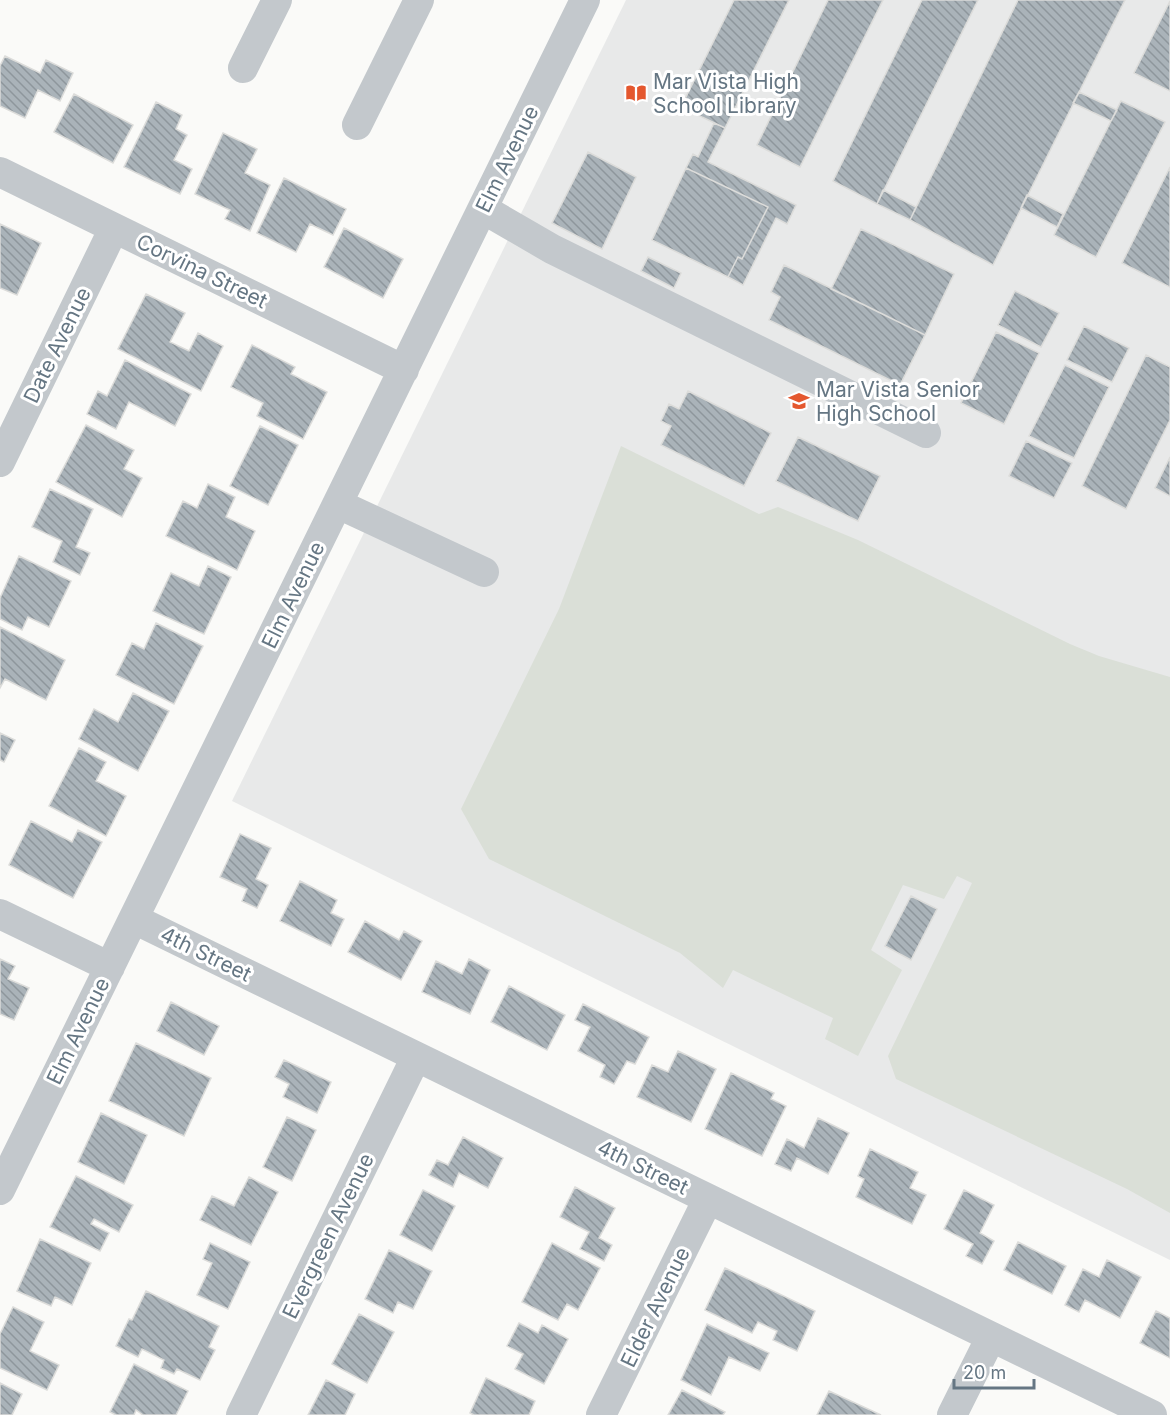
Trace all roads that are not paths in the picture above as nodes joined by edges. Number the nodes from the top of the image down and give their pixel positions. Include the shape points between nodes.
1 (277, 0) edge
2 (419, 0) edge
3 (578, 2) edge
4 (243, 68) dead end
5 (357, 125) dead end
6 (0, 172) edge
7 (483, 209) junction
8 (114, 228) junction
9 (404, 370) junction
10 (926, 433) dead end
11 (0, 462) edge
12 (338, 504) junction
13 (484, 572) dead end
14 (0, 914) edge
15 (134, 919) junction
16 (110, 967) junction
17 (416, 1056) junction
18 (0, 1190) edge
19 (708, 1199) junction
20 (991, 1337) junction
21 (241, 1415) edge
22 (601, 1415) edge
23 (952, 1415) edge
24 (1152, 1415) edge

1 - 4 street
2 - 5 street
3 - 7 street, Elm Avenue
6 - 8 street, Corvina Street
7 - 9 street, Elm Avenue
7 - 10 street via 552,249
8 - 9 street, Corvina Street
8 - 11 street, Date Avenue
9 - 12 street, Elm Avenue
12 - 13 street
12 - 15 street, Elm Avenue
14 - 16 street
15 - 16 street, Elm Avenue
15 - 17 street, 4th Street
16 - 18 street, Elm Avenue
17 - 19 street, 4th Street
17 - 21 street, Evergreen Avenue
19 - 20 street, 4th Street
19 - 22 street, Elder Avenue
20 - 23 street
20 - 24 street, 4th Street

